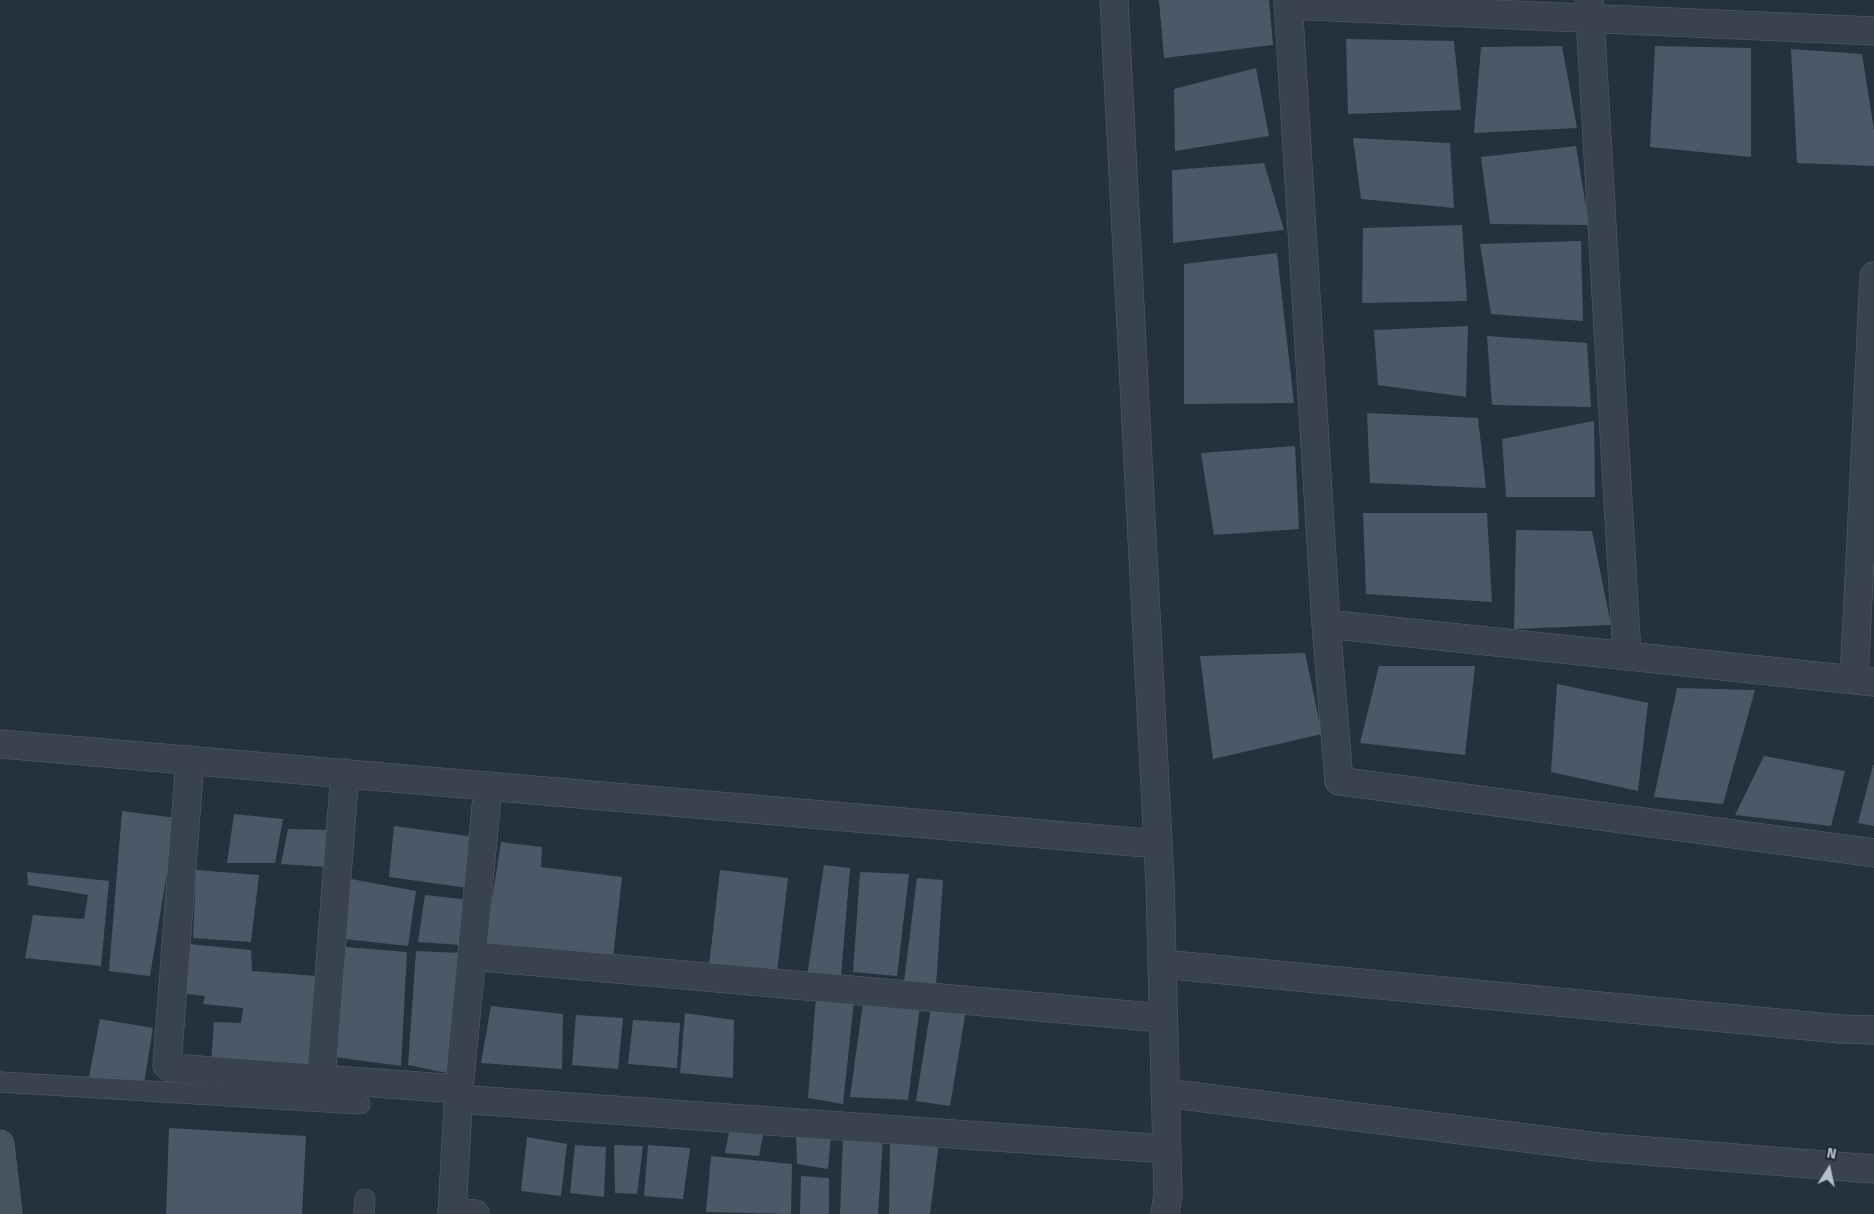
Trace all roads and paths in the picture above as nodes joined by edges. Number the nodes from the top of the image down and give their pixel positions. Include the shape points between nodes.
1 (1114, 0) edge
2 (1289, 2) edge
3 (1590, 9) edge
4 (1874, 31) edge
5 (1874, 276) edge
6 (1326, 624) junction
7 (1627, 656) junction
8 (1864, 681) edge
9 (0, 744) edge
10 (190, 760) junction
11 (345, 773) junction
12 (488, 786) junction
13 (1158, 844) junction
14 (1874, 853) edge
15 (472, 956) junction
16 (1162, 964) junction
17 (1164, 1018) junction
18 (1874, 1030) edge
19 (321, 1079) junction
20 (0, 1082) edge
21 (1165, 1093) junction
22 (458, 1094) junction
23 (360, 1104) dead end
24 (0, 1144) edge
25 (1166, 1149) junction
26 (1874, 1169) edge
27 (460, 1213) edge
28 (8, 1214) edge
29 (1165, 1214) edge

1 - 13 street
2 - 3 street
2 - 6 street
3 - 4 street
3 - 7 street
5 - 8 street
6 - 7 street
6 - 14 street via 1339,781
7 - 8 street
9 - 10 street
10 - 11 street
10 - 19 street via 167,1065 171,1068
11 - 12 street
11 - 19 street
12 - 13 street
12 - 15 street
13 - 16 street
15 - 17 street
15 - 22 street
16 - 17 street
16 - 18 street
17 - 21 street
19 - 22 street
20 - 23 lane
21 - 25 street
21 - 26 street via 1598,1147
22 - 25 street
22 - 27 street
24 - 28 main road
25 - 29 street via 1168,1194

